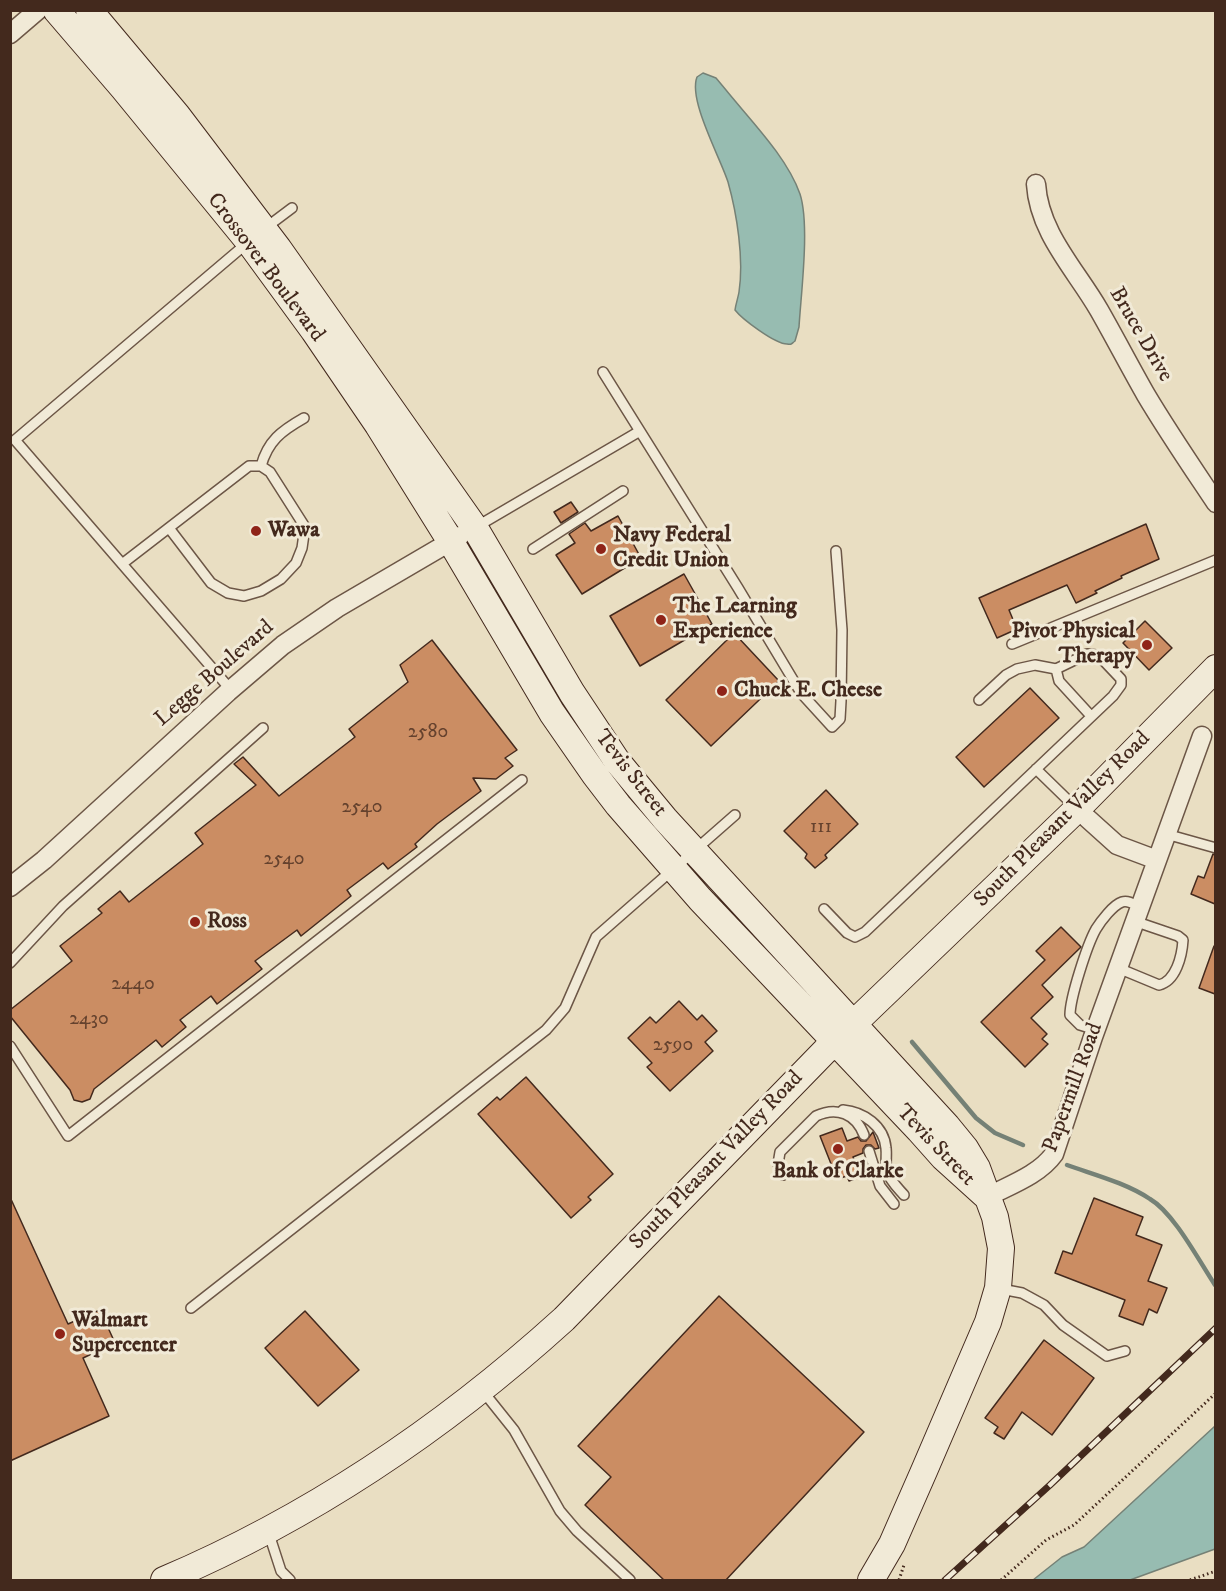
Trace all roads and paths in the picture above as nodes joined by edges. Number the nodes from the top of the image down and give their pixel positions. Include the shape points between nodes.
1 (38, 10) edge
2 (56, 10) edge
3 (89, 10) edge
4 (10, 34) edge
5 (1036, 184) dead end
6 (292, 208) dead end
7 (257, 236) junction
8 (603, 372) dead end
9 (304, 418) dead end
10 (640, 431) junction
11 (13, 438) edge
12 (261, 466) junction
13 (623, 491) dead end
14 (1214, 499) edge
15 (169, 528) junction
16 (475, 528) junction
17 (451, 542) junction
18 (532, 549) dead end
19 (836, 551) dead end
20 (1215, 560) edge
21 (122, 564) junction
22 (1012, 644) dead end
23 (1215, 668) edge
24 (1056, 669) junction
25 (231, 690) junction
26 (979, 700) dead end
27 (1092, 716) junction
28 (263, 728) dead end
29 (1205, 737) dead end
30 (1036, 769) junction
31 (522, 780) dead end
32 (1077, 809) junction
33 (735, 815) dead end
34 (1166, 834) junction
35 (1215, 848) edge
36 (695, 851) junction
37 (1157, 860) junction
38 (673, 869) junction
39 (10, 887) edge
40 (824, 909) dead end
41 (1137, 914) junction
42 (10, 963) edge
43 (1118, 968) junction
44 (854, 1023) junction
45 (1096, 1030) junction
46 (835, 1041) junction
47 (10, 1046) edge
48 (833, 1111) junction
49 (864, 1135) dead end
50 (869, 1151) dead end
51 (783, 1175) dead end
52 (904, 1195) dead end
53 (987, 1197) junction
54 (894, 1204) dead end
55 (998, 1288) junction
56 (192, 1308) dead end
57 (1125, 1351) dead end
58 (482, 1390) junction
59 (1215, 1393) edge
60 (268, 1531) junction
61 (892, 1544) junction
62 (1215, 1571) edge
63 (164, 1581) edge
64 (290, 1581) edge
65 (630, 1581) edge
66 (871, 1581) edge
67 (888, 1581) edge
68 (1001, 1581) edge
69 (1190, 1581) edge

1 - 4 street
2 - 7 main road, Crossover Boulevard
3 - 7 main road, Crossover Boulevard via 177,115
5 - 14 street, Bruce Drive via 1042,216 1067,262
6 - 7 lane
7 - 11 lane
7 - 16 main road, Crossover Boulevard
7 - 17 main road, Crossover Boulevard
8 - 10 lane
9 - 12 lane via 276,437
10 - 16 lane
10 - 19 lane via 801,693 832,727 840,719 841,702 842,630
11 - 21 lane
12 - 15 lane via 249,466
12 - 15 lane via 270,472 305,527 296,563 281,579 244,596 228,592 211,583
13 - 18 lane
15 - 21 lane
16 - 17 street, Legge Boulevard
16 - 36 main road, Tevis Street via 593,727
17 - 25 street, Legge Boulevard via 317,621
17 - 38 main road, Tevis Street via 573,744
20 - 22 lane
21 - 25 lane
23 - 32 main road, South Pleasant Valley Road
24 - 26 lane via 1035,664 1017,669
24 - 27 lane via 1059,681
24 - 27 lane via 1087,654 1096,655 1121,679 1119,690
25 - 39 street, Legge Boulevard
27 - 30 lane
28 - 42 lane via 63,906
29 - 34 street, Papermill Road
30 - 32 lane
30 - 40 lane via 860,935 847,933
31 - 47 lane via 68,1136
32 - 37 street via 1109,840
32 - 44 main road, South Pleasant Valley Road
33 - 36 lane
34 - 35 lane
34 - 37 street, Papermill Road
36 - 38 lane
36 - 44 main road, Tevis Street
37 - 41 street, Papermill Road
38 - 46 main road, Tevis Street
38 - 56 lane via 596,937 565,1008 546,1030
41 - 43 street, Papermill Road
41 - 43 lane via 1183,940 1181,955 1172,976 1160,985
41 - 45 lane via 1129,902 1120,903 1093,935 1070,1015 1080,1025
43 - 45 street, Papermill Road
44 - 46 main road, South Pleasant Valley Road
44 - 53 main road, Tevis Street via 965,1148
45 - 53 street, Papermill Road via 1054,1154 1035,1172
46 - 53 main road, Tevis Street via 943,1157
46 - 58 main road, South Pleasant Valley Road via 564,1319
48 - 49 lane via 855,1120
48 - 51 lane via 816,1116 780,1152 778,1164
48 - 52 lane via 855,1113 880,1129 887,1170
50 - 54 lane via 880,1186
53 - 55 main road via 1000,1236
55 - 57 lane via 1023,1293 1044,1305 1063,1325 1107,1356
55 - 61 main road via 988,1322
58 - 60 main road, South Pleasant Valley Road via 381,1463
58 - 65 lane via 514,1430 560,1511
59 - 68 path via 1074,1525 1046,1540
60 - 63 main road, South Pleasant Valley Road
60 - 64 lane via 281,1571
61 - 66 main road
61 - 67 main road
62 - 69 path

